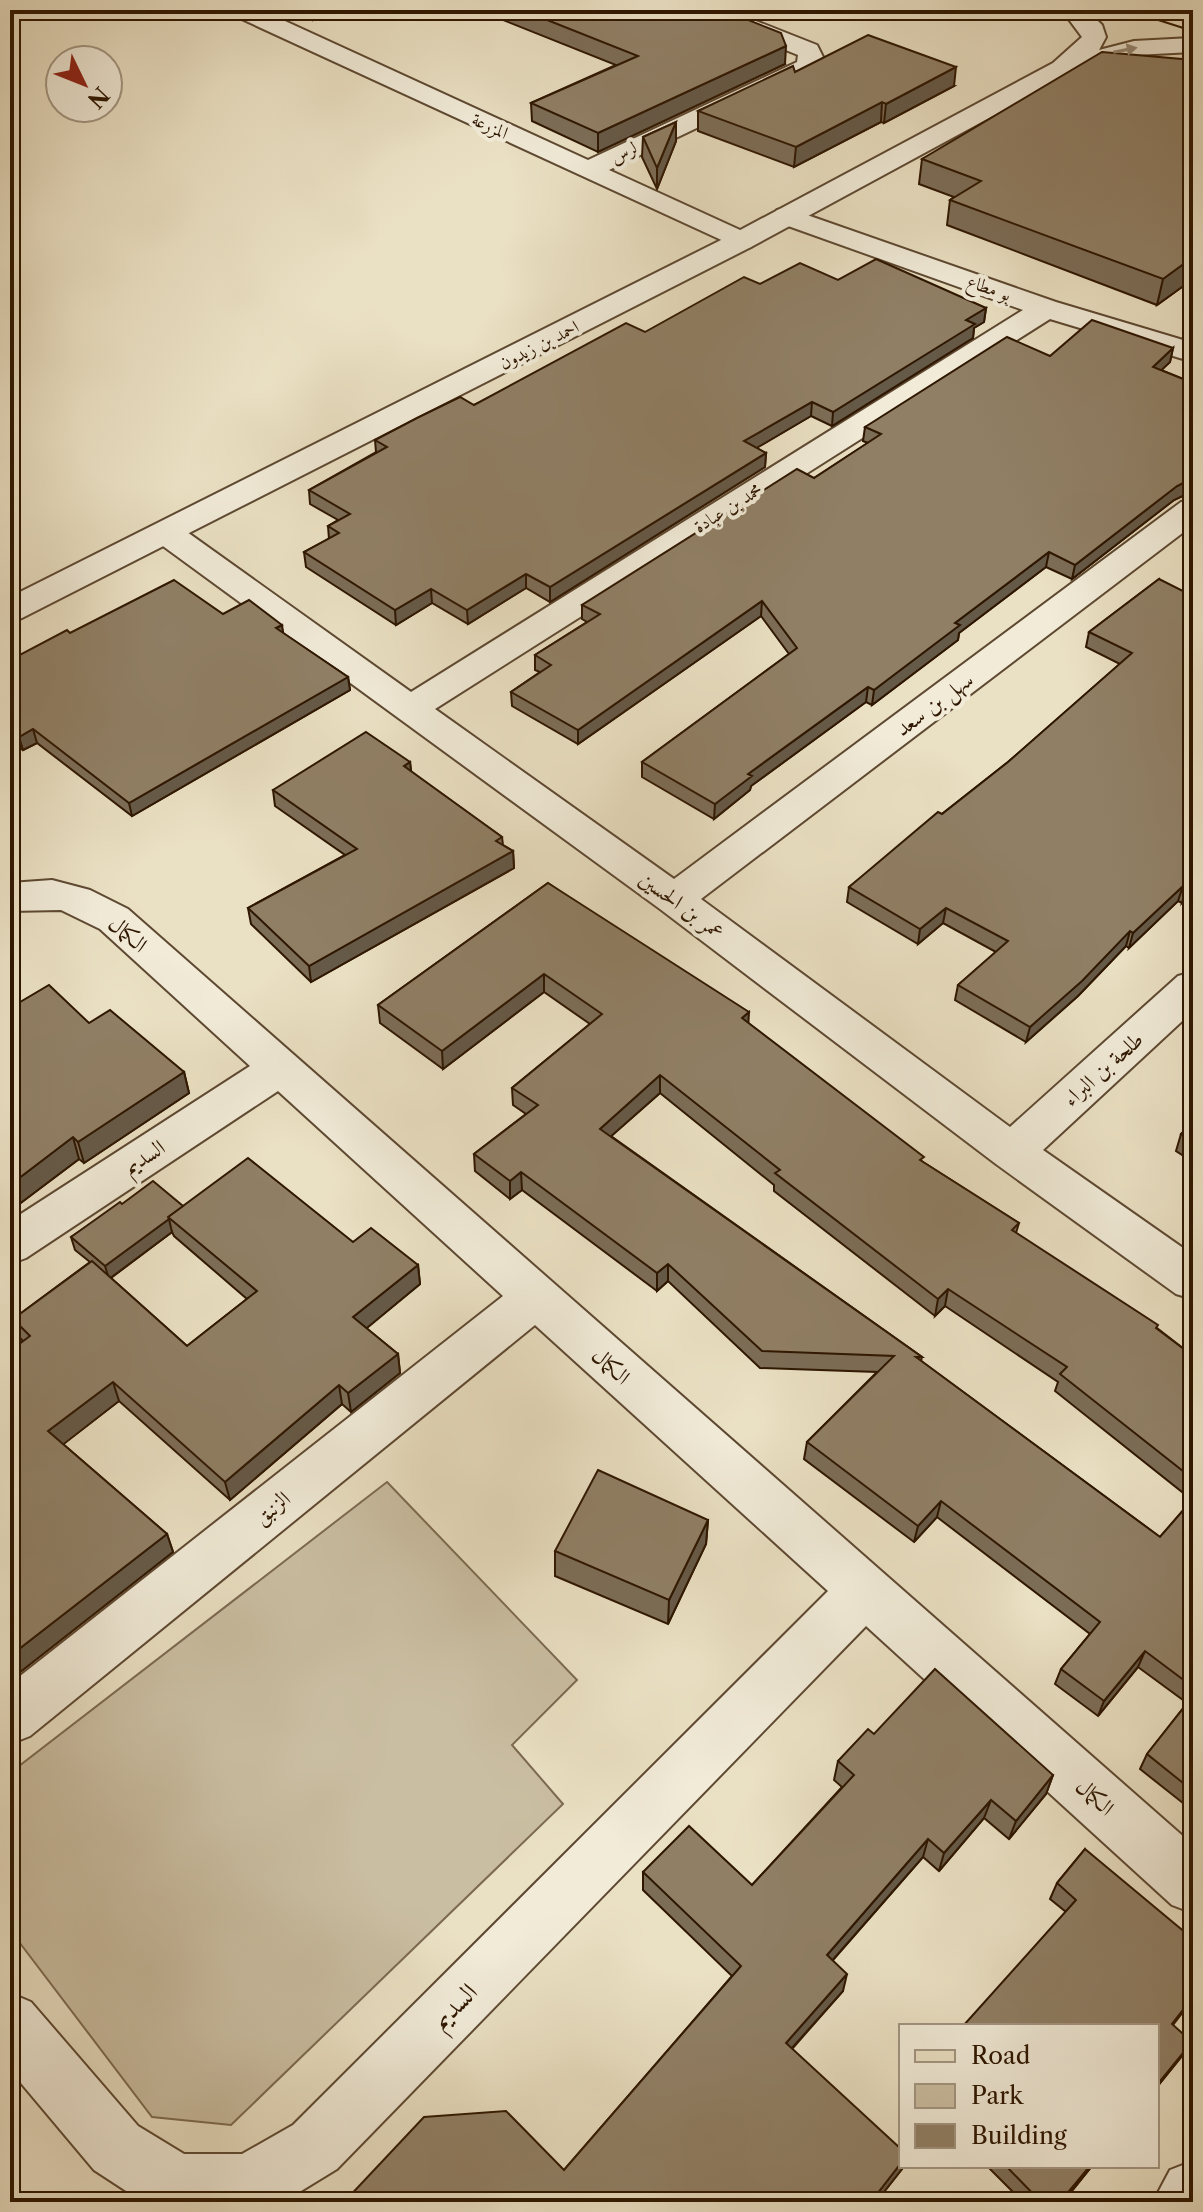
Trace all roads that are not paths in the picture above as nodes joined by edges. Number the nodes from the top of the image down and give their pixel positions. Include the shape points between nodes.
1 (241, 10) edge
2 (706, 10) edge
3 (1074, 10) edge
4 (1086, 10) edge
5 (1154, 10) edge
6 (1192, 38) edge
7 (1062, 68) junction
8 (586, 171) junction
9 (787, 216) junction
10 (741, 241) junction
11 (1046, 308) junction
12 (1180, 323) dead end
13 (1155, 341) junction
14 (1193, 353) edge
15 (1193, 509) edge
16 (168, 534) junction
17 (10, 611) edge
18 (409, 709) junction
19 (10, 897) edge
20 (674, 899) junction
21 (1193, 987) edge
22 (278, 1069) junction
23 (1012, 1152) junction
24 (10, 1245) edge
25 (1193, 1280) edge
26 (535, 1298) junction
27 (864, 1591) junction
28 (10, 1718) edge
29 (1193, 1884) edge
30 (10, 2023) edge
31 (1193, 2193) edge
32 (1185, 2202) edge

1 - 8 street, المزرعة
2 - 8 street, لرس via 808,50 807,66
3 - 7 street, احمد بن زيدون via 1094,37
4 - 6 street
5 - 6 main road
7 -> 6 street, احمد بن زيدون
7 - 9 street, احمد بن زيدون
8 - 10 street, المزرعة
9 - 10 street, احمد بن زيدون
9 - 11 street, بو مطاع
10 - 16 street, احمد بن زيدون
11 - 13 street, بو مطاع
11 - 18 street, محمد بن عبادة
12 - 13 street
13 - 14 street, بو مطاع
15 - 20 street, سهل بن سعد
16 - 17 street, احمد بن زيدون
16 - 18 street, عمر بن الحسين
18 - 20 street, عمر بن الحسين
19 - 22 street, الكمال via 40,891 76,898 114,919
20 - 23 street, عمر بن الحسين
21 - 23 street, طلحة بن البراء
22 - 24 street, السديم
22 - 26 street, الكمال
23 - 25 street, عمر بن الحسين
26 - 27 street, الكمال
26 - 28 street, الزنبق
27 - 29 street, الكمال
27 - 30 street, السديم via 315,2147 249,2186 176,2186 116,2148
31 - 32 street

